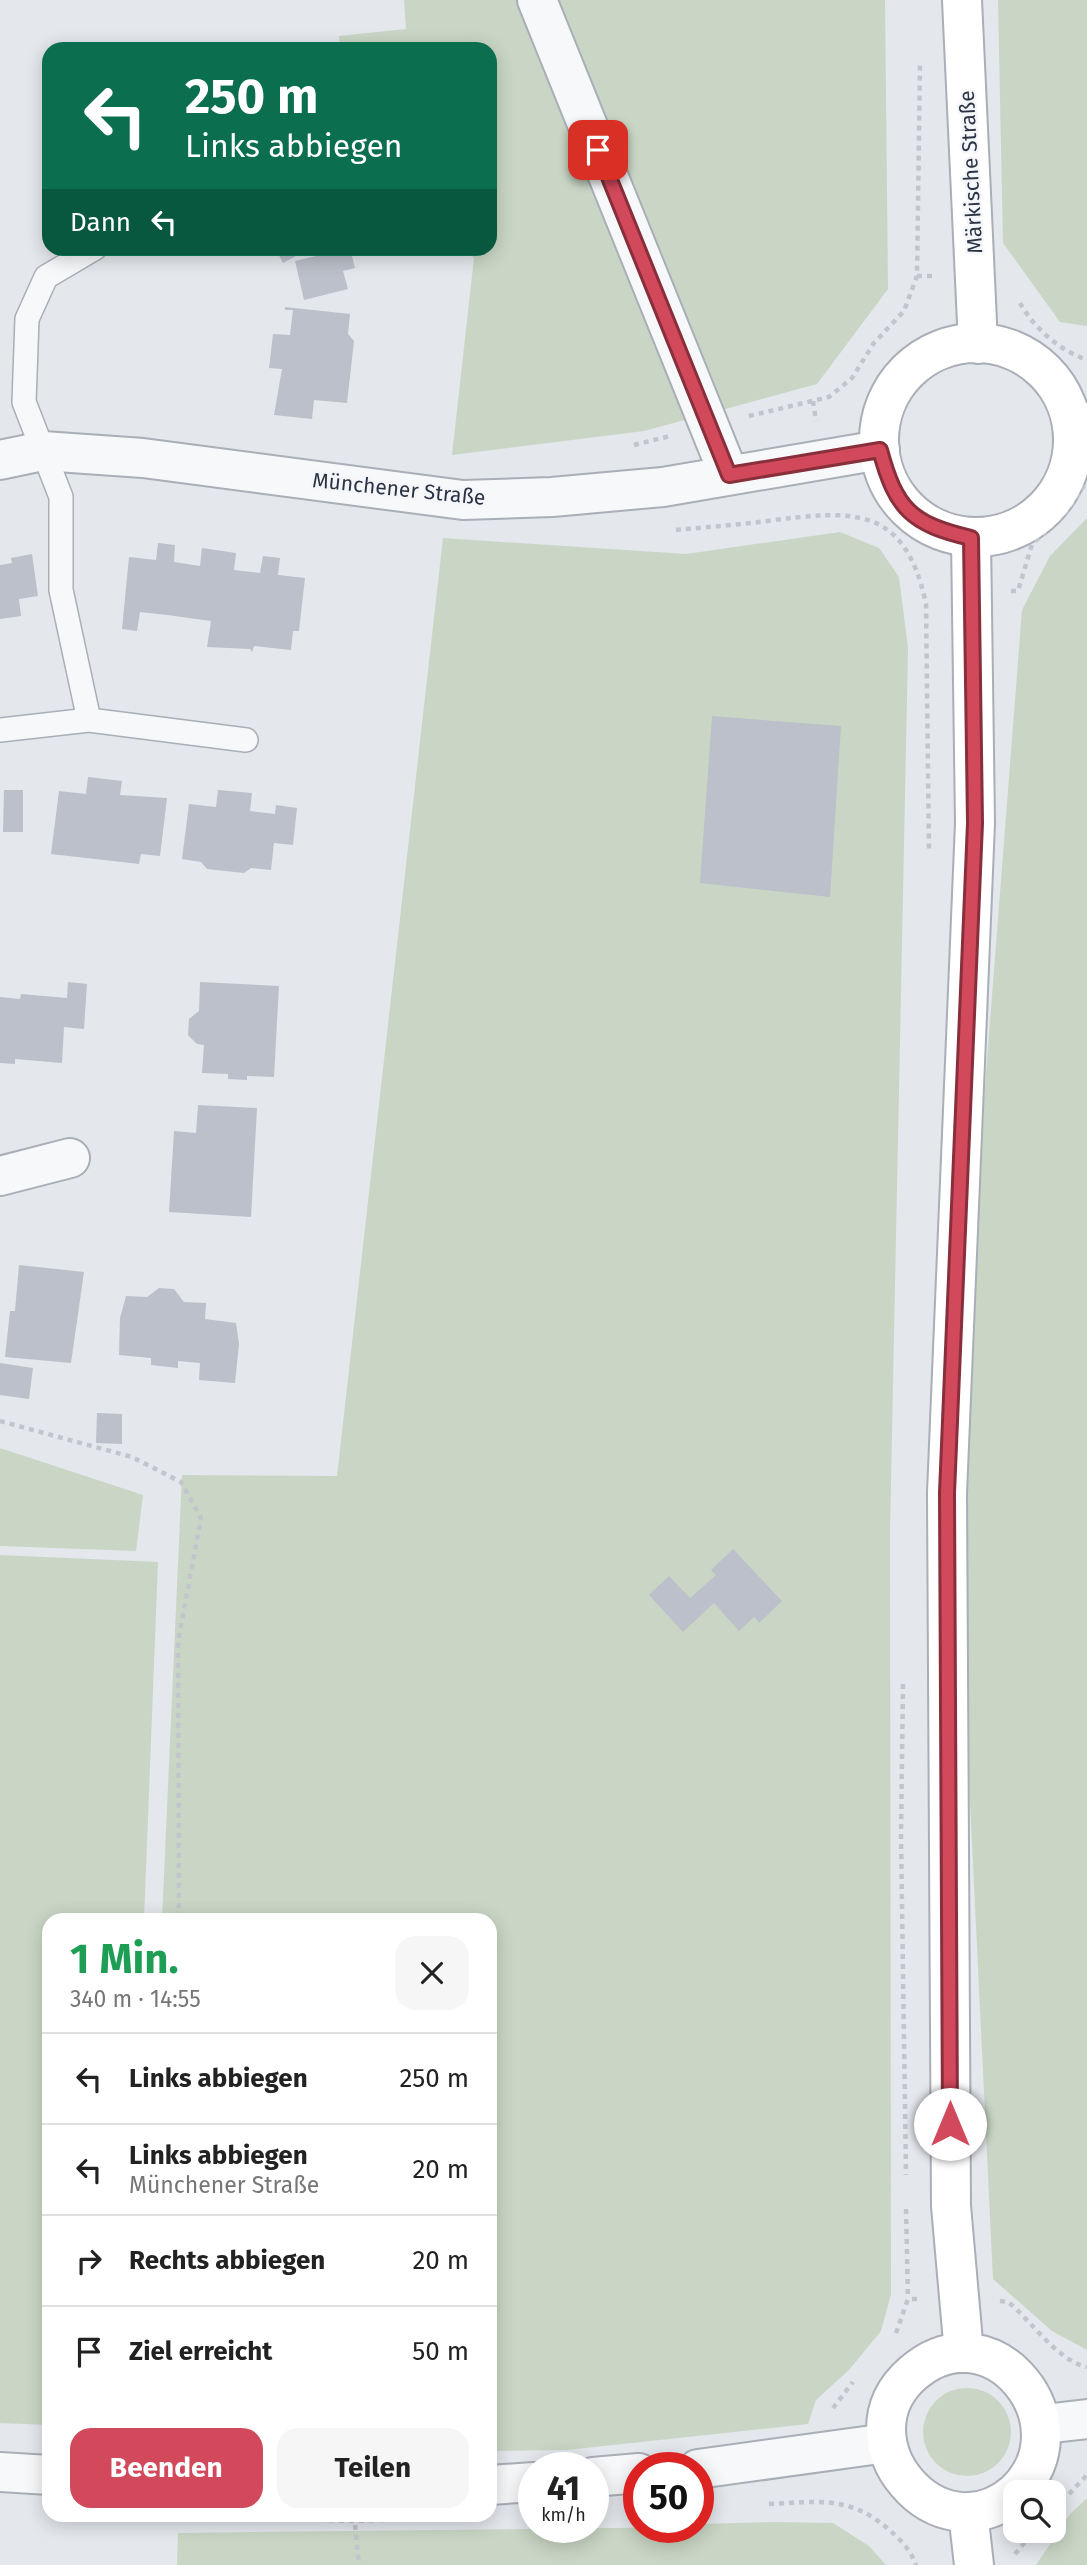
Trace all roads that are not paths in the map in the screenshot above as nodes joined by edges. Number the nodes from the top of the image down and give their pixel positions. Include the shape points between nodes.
1 (537, 0) edge
2 (962, 0) edge
3 (81, 256) edge
4 (978, 344) junction
5 (1080, 424) edge
6 (880, 450) junction
7 (43, 451) junction
8 (0, 460) edge
9 (729, 475) junction
10 (971, 538) junction
11 (89, 720) junction
12 (0, 730) edge
13 (246, 740) dead end
14 (70, 1158) dead end
15 (0, 1176) edge
16 (964, 2353) junction
17 (1087, 2419) edge
18 (1044, 2424) junction
19 (887, 2443) junction
20 (714, 2467) edge
21 (0, 2472) edge
22 (42, 2475) edge
23 (1026, 2480) edge
24 (518, 2483) edge
25 (497, 2485) edge
26 (1003, 2500) edge
27 (968, 2512) junction
28 (990, 2562) edge

1 - 9 street
2 - 4 main road, Märkische Straße
3 - 7 lane via 46,277 27,319 24,402
4 - 5 main road via 1024,356 1049,376
4 - 6 main road via 933,352 907,371 888,396 879,427
5 - 10 main road via 1056,496 1033,519 1004,534
6 - 9 street, Münchener Straße
6 - 10 main road via 891,489 912,514 940,531
7 - 8 street, Münchener Straße
7 - 9 street, Münchener Straße via 143,458 463,500 651,488
7 - 11 lane via 61,497 61,590
10 - 16 main road via 975,823 947,1493 951,2206
11 - 12 lane
11 - 13 lane
14 - 15 street
16 - 18 main road via 1008,2365 1026,2381 1039,2402
16 - 19 main road via 927,2363 905,2381 891,2406
17 - 18 street
18 - 23 main road via 1044,2446
19 - 20 street
19 - 27 main road via 900,2476 913,2491 929,2503
21 - 22 street
24 - 25 street
26 - 27 main road
27 - 28 main road

